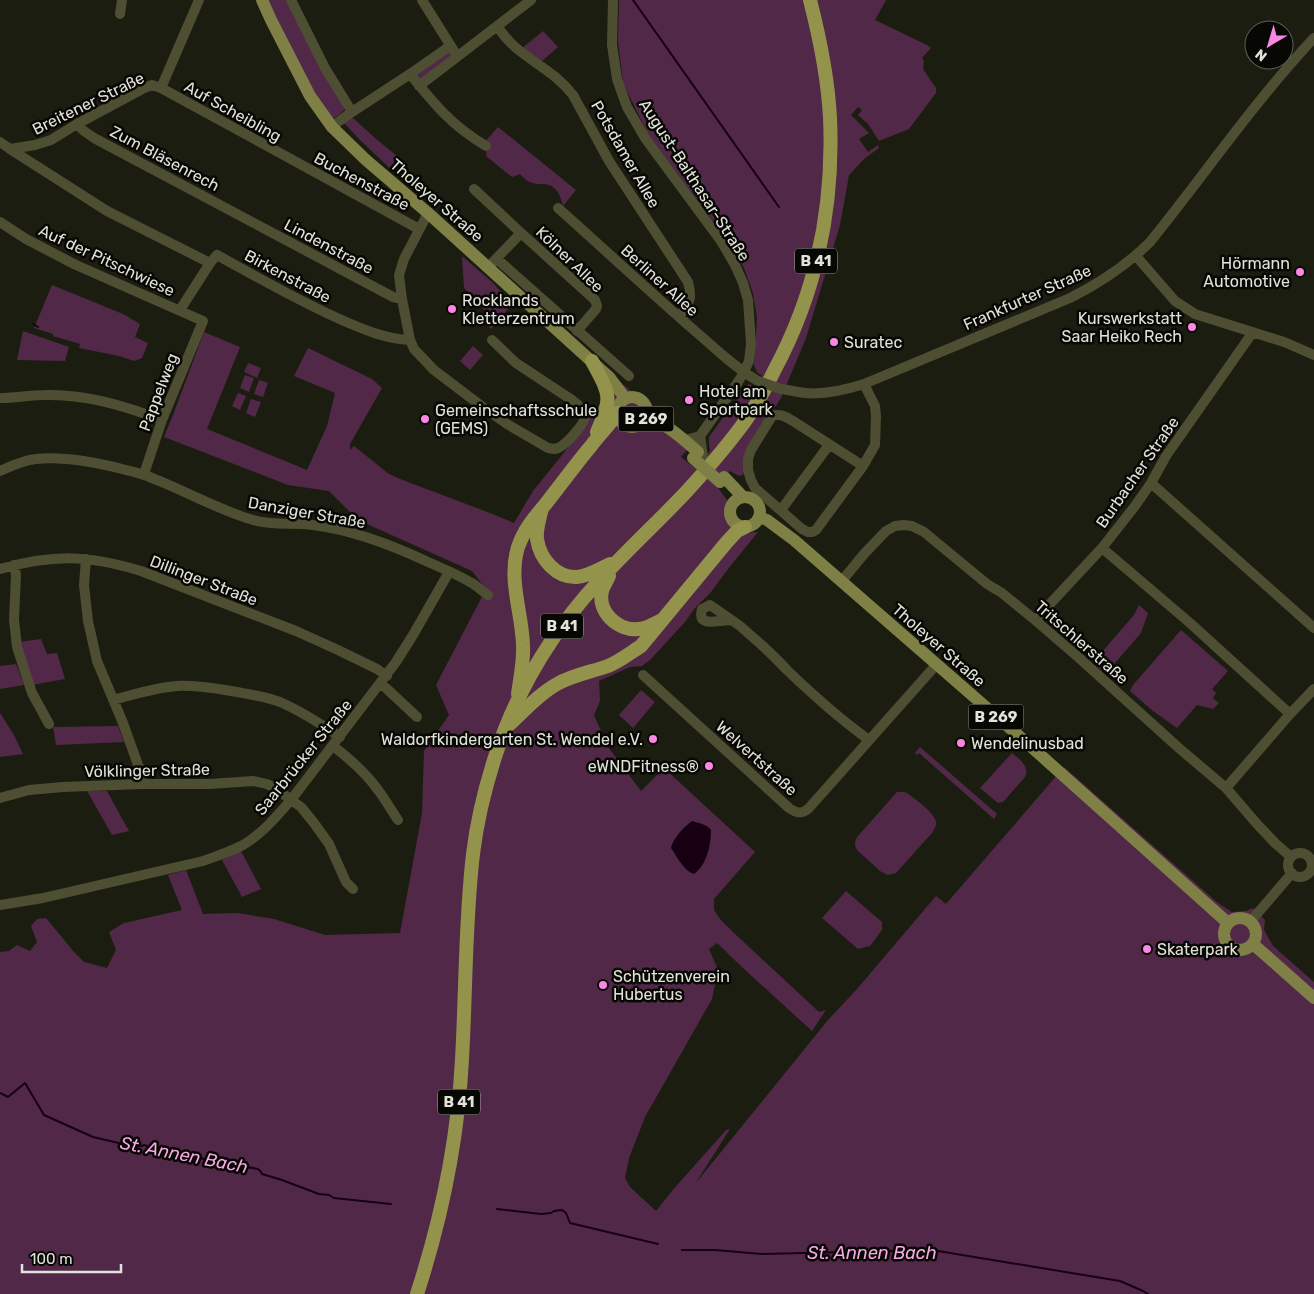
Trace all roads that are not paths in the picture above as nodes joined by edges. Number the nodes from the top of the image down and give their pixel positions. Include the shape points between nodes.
1 (122, 0) edge
2 (199, 0) edge
3 (262, 0) edge
4 (291, 0) edge
5 (422, 0) edge
6 (531, 0) edge
7 (613, 0) edge
8 (810, 0) edge
9 (120, 14) dead end
10 (497, 26) junction
11 (1314, 38) edge
12 (450, 46) junction
13 (457, 56) junction
14 (410, 74) junction
15 (419, 86) junction
16 (160, 88) junction
17 (352, 112) junction
18 (78, 124) junction
19 (332, 127) junction
20 (0, 142) edge
21 (486, 146) dead end
22 (10, 149) junction
23 (290, 159) joint
24 (474, 189) dead end
25 (558, 208) dead end
26 (428, 213) junction
27 (242, 216) joint
28 (0, 222) edge
29 (419, 229) junction
30 (521, 233) junction
31 (1136, 256) junction
32 (210, 263) junction
33 (492, 263) junction
34 (402, 300) junction
35 (180, 310) junction
36 (679, 318) junction
37 (203, 321) joint
38 (577, 331) junction
39 (1253, 332) junction
40 (410, 340) junction
41 (492, 340) dead end
42 (1314, 355) edge
43 (592, 361) junction
44 (744, 372) junction
45 (629, 376) dead end
46 (864, 384) junction
47 (0, 398) edge
48 (625, 398) junction
49 (619, 418) junction
50 (645, 418) junction
51 (162, 420) junction
52 (700, 436) junction
53 (685, 440) junction
54 (592, 445) junction
55 (829, 445) junction
56 (698, 456) junction
57 (863, 466) junction
58 (0, 471) edge
59 (144, 474) junction
60 (722, 479) junction
61 (1151, 483) junction
62 (743, 497) junction
63 (731, 504) junction
64 (543, 508) junction
65 (781, 510) junction
66 (759, 517) junction
67 (732, 521) junction
68 (745, 527) junction
69 (726, 543) junction
70 (1102, 548) junction
71 (621, 557) junction
72 (86, 559) junction
73 (14, 565) junction
74 (0, 569) edge
75 (449, 572) junction
76 (842, 582) junction
77 (488, 595) dead end
78 (1035, 620) junction
79 (661, 621) junction
80 (733, 622) dead end
81 (1314, 628) edge
82 (936, 665) junction
83 (643, 675) dead end
84 (384, 680) junction
85 (1314, 689) edge
86 (113, 700) junction
87 (517, 702) junction
88 (1290, 714) junction
89 (418, 717) dead end
90 (49, 724) dead end
91 (504, 730) junction
92 (869, 740) junction
93 (337, 742) junction
94 (142, 784) junction
95 (1226, 788) junction
96 (0, 798) edge
97 (291, 800) junction
98 (398, 820) dead end
99 (1311, 851) edge
100 (1291, 857) junction
101 (1292, 873) junction
102 (1311, 876) edge
103 (353, 889) dead end
104 (0, 905) edge
105 (1251, 921) junction
106 (1228, 923) junction
107 (1253, 944) junction
108 (1314, 998) edge
109 (417, 1294) edge

1 - 9 street
2 - 16 street
3 - 19 main road, Tholeyer Straße via 310,96
4 - 17 street
5 - 12 street
6 - 10 street
7 - 44 street, August-Balthasar-Straße via 612,45 617,79 627,107 645,138 720,242 743,283 748,300 751,344
8 - 71 highway, B 41 via 825,70 831,154 828,198 813,278 783,354 747,419 689,489
10 - 13 street
10 - 36 street, Potsdamer Allee via 514,46 546,69 577,101 609,161 688,282 691,294
11 - 31 street, Frankfurter Straße via 1256,104 1160,230
12 - 13 street
12 - 14 street
13 - 15 street
14 - 15 street
14 - 17 street
15 - 21 street via 452,123
16 - 18 street, Breitener Straße via 152,85 144,88
16 - 23 street, Auf Scheibling
17 - 19 street
18 - 22 street, Breitener Straße via 51,140
18 - 27 street, Zum Bläsenrech via 94,138
19 - 26 main road, Tholeyer Straße
20 - 22 street
22 - 32 street via 107,211
23 - 29 street, Buchenstraße
24 - 30 street, Kölner Allee
25 - 36 street, Berliner Allee
26 - 29 street
26 - 33 main road, Tholeyer Straße
27 - 34 street, Lindenstraße
28 - 35 street, Auf der Pitschwiese via 54,254
29 - 34 street via 401,268
30 - 33 street, Kölner Allee
30 - 38 street, Kölner Allee via 594,300 596,309
31 - 39 street via 1175,301 1206,318
31 - 46 street, Frankfurter Straße via 1090,288
32 - 35 street
32 - 40 street, Birkenstraße via 217,255 337,318 387,337
33 - 38 street
33 - 43 main road, Tholeyer Straße
34 - 40 street
35 - 37 street, Auf der Pitschwiese
36 - 44 street, Berliner Allee
37 - 51 street, Pappelweg
38 - 45 street
39 - 42 street
39 - 61 street, Burbacher Straße via 1175,443
40 - 41 street via 434,370 507,424 548,448 561,447 581,426 585,413 572,400 516,363
43 - 48 main road, Tholeyer Straße
43 - 54 highway via 608,400
44 - 46 street, Frankfurter Straße, bridge via 781,389 806,393 830,392
44 - 52 street, August-Balthasar-Straße
46 - 57 street via 876,416 875,445
47 - 51 street via 68,395 131,408
48 - 49 main road, B 269 via 618,404
48 - 50 main road, B 269 via 634,396 642,400 647,408
49 - 50 main road, B 269 via 626,426 632,427
49 - 54 highway
50 - 53 main road, B 269 via 654,420
50 - 56 main road, B 269 via 676,444
51 - 59 street, Pappelweg
52 - 53 street
52 - 56 street
53 - 56 main road, B 269
54 - 64 highway
55 - 57 street
55 - 65 street
55 - 65 street via 785,416 772,416 751,450 748,470 755,488
56 - 60 main road, B 269
57 - 65 street via 816,530 808,532 802,529
58 - 59 street, Danziger Straße via 18,463 50,459 74,460
59 - 75 street, Danziger Straße via 254,520 312,525 363,536
60 - 62 main road, B 269
60 - 63 main road, B 269
61 - 70 street, Burbacher Straße
61 - 81 street
62 - 63 main road
62 - 66 main road, B 269 via 757,503
63 - 67 main road, B 269
64 - 71 highway via 538,523 539,548 544,559 557,571 583,576
64 - 87 highway via 524,534 515,562 523,646
66 - 68 main road
66 - 76 main road, Tholeyer Straße / B 269 via 794,540
67 - 68 main road
67 - 69 highway
68 - 69 highway
69 - 79 highway
70 - 78 street, Burbacher Straße
70 - 88 street
71 - 79 highway via 601,592 606,613 619,626 629,629 640,629
71 - 87 highway, B 41 via 570,615
72 - 73 street, Dillinger Straße via 52,558
72 - 84 street, Dillinger Straße via 141,571 296,632 377,669
72 - 86 street via 84,585 88,621 96,661
73 - 74 street, Dillinger Straße
73 - 90 street via 17,647 32,693
75 - 77 street, Danziger Straße
75 - 84 street, Saarbrücker Straße
76 - 78 street, Tritschlerstraße via 886,531 896,526 912,526 924,532
76 - 82 main road, Tholeyer Straße / B 269
78 - 95 street, Tritschlerstraße
79 - 91 highway via 641,646 624,658 556,684
80 - 92 street
82 - 92 street, Welvertstraße
82 - 106 main road, Tholeyer Straße / B 269
83 - 92 street, Welvertstraße via 795,812 805,812
84 - 89 street, Dillinger Straße
84 - 93 street, Saarbrücker Straße
85 - 88 street
86 - 93 street via 177,686 255,695 302,713
86 - 94 street via 142,776
87 - 91 highway, B 41
88 - 95 street
91 - 109 highway, B 41 via 486,787 473,852 458,1114 441,1210
93 - 97 street, Saarbrücker Straße
93 - 98 street via 378,789
94 - 96 street, Völklinger Straße via 29,790
94 - 97 street, Völklinger Straße via 254,781 277,789
95 - 100 street, Tritschlerstraße via 1256,824
97 - 103 street, Völklinger Straße via 329,844 346,882
97 - 104 street, Saarbrücker Straße via 258,834 226,853 84,889
99 - 100 street
99 - 102 street
100 - 101 street via 1288,863
101 - 102 street
101 - 105 street
105 - 106 main road via 1241,917
105 - 107 main road via 1257,932
106 - 107 main road via 1224,932 1228,945 1241,950
107 - 108 main road

